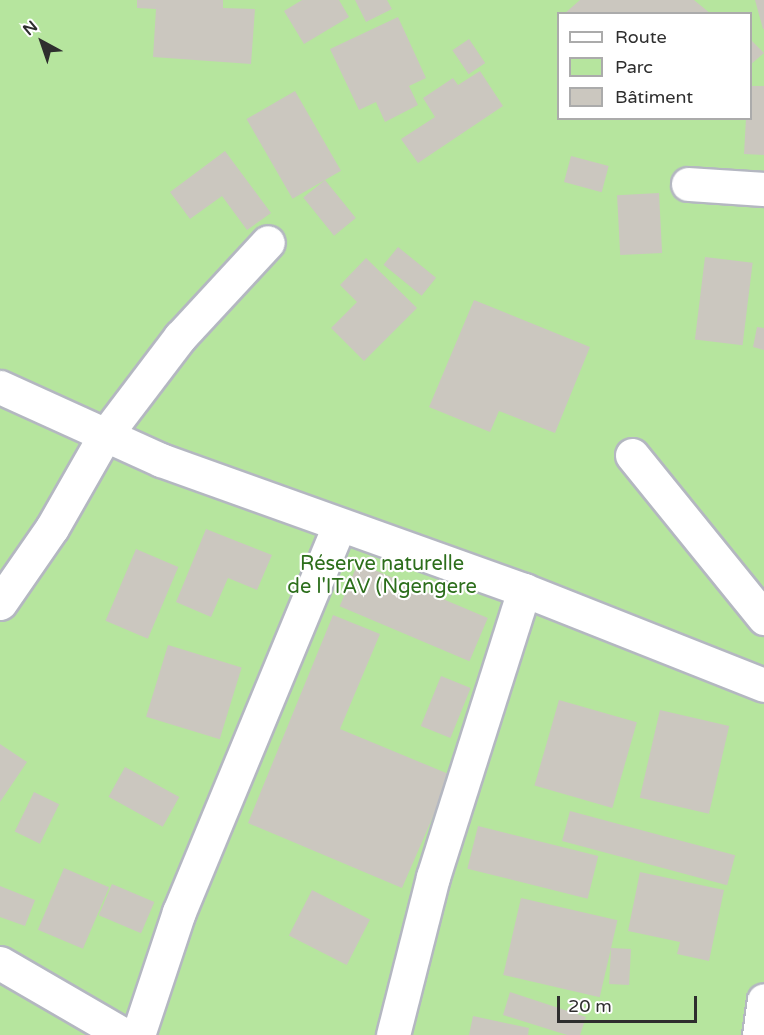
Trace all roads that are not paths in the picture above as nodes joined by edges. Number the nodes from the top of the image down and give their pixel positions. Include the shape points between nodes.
1 (688, 184) dead end
2 (764, 189) edge
3 (268, 243) dead end
4 (0, 387) edge
5 (104, 437) junction
6 (632, 455) dead end
7 (339, 525) junction
8 (524, 590) junction
9 (0, 603) edge
10 (764, 618) edge
11 (764, 685) edge
12 (0, 963) edge
13 (764, 1000) edge
14 (124, 1035) edge
15 (138, 1035) edge
16 (393, 1035) edge
17 (759, 1035) edge

1 - 2 street
3 - 5 street via 180,337
4 - 5 street
5 - 7 street
5 - 9 street via 52,528
6 - 10 street
7 - 8 street
7 - 15 street via 179,912
8 - 11 street
8 - 16 street via 433,877
12 - 14 street
13 - 17 street

